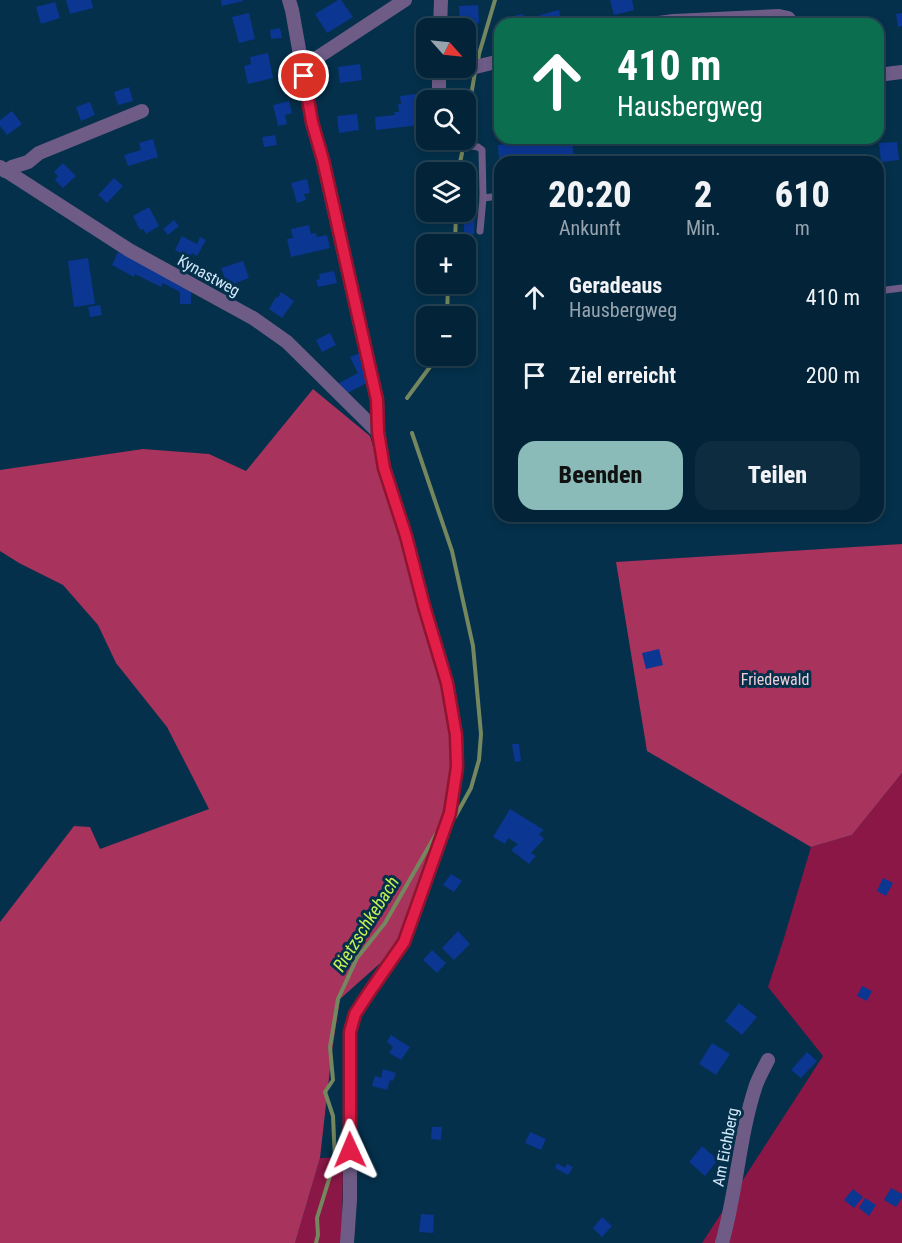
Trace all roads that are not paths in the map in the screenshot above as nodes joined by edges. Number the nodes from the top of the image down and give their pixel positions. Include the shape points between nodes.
1 (288, 0) edge
2 (405, 0) edge
3 (441, 0) edge
4 (440, 18) edge
5 (737, 18) edge
6 (788, 18) edge
7 (494, 62) edge
8 (302, 64) junction
9 (476, 67) edge
10 (902, 72) edge
11 (884, 74) edge
12 (142, 111) dead end
13 (476, 146) edge
14 (3, 169) edge
15 (494, 197) edge
16 (483, 198) junction
17 (480, 231) dead end
18 (902, 288) edge
19 (884, 290) edge
20 (378, 432) junction
21 (768, 1060) dead end
22 (347, 1243) edge
23 (722, 1243) edge

1 - 8 street
2 - 8 street
3 - 4 street
5 - 6 street
7 - 9 street
8 - 20 street via 377,400
10 - 11 street
12 - 14 street, Kynastweg via 39,153 28,162
13 - 16 lane via 482,150
14 - 20 street, Kynastweg via 129,250 254,318 287,342
15 - 16 lane
16 - 17 lane
18 - 19 lane
20 - 22 street via 384,468 447,683 457,767 450,813 404,942 355,1014 350,1032
21 - 23 street, Am Eichberg via 748,1114

